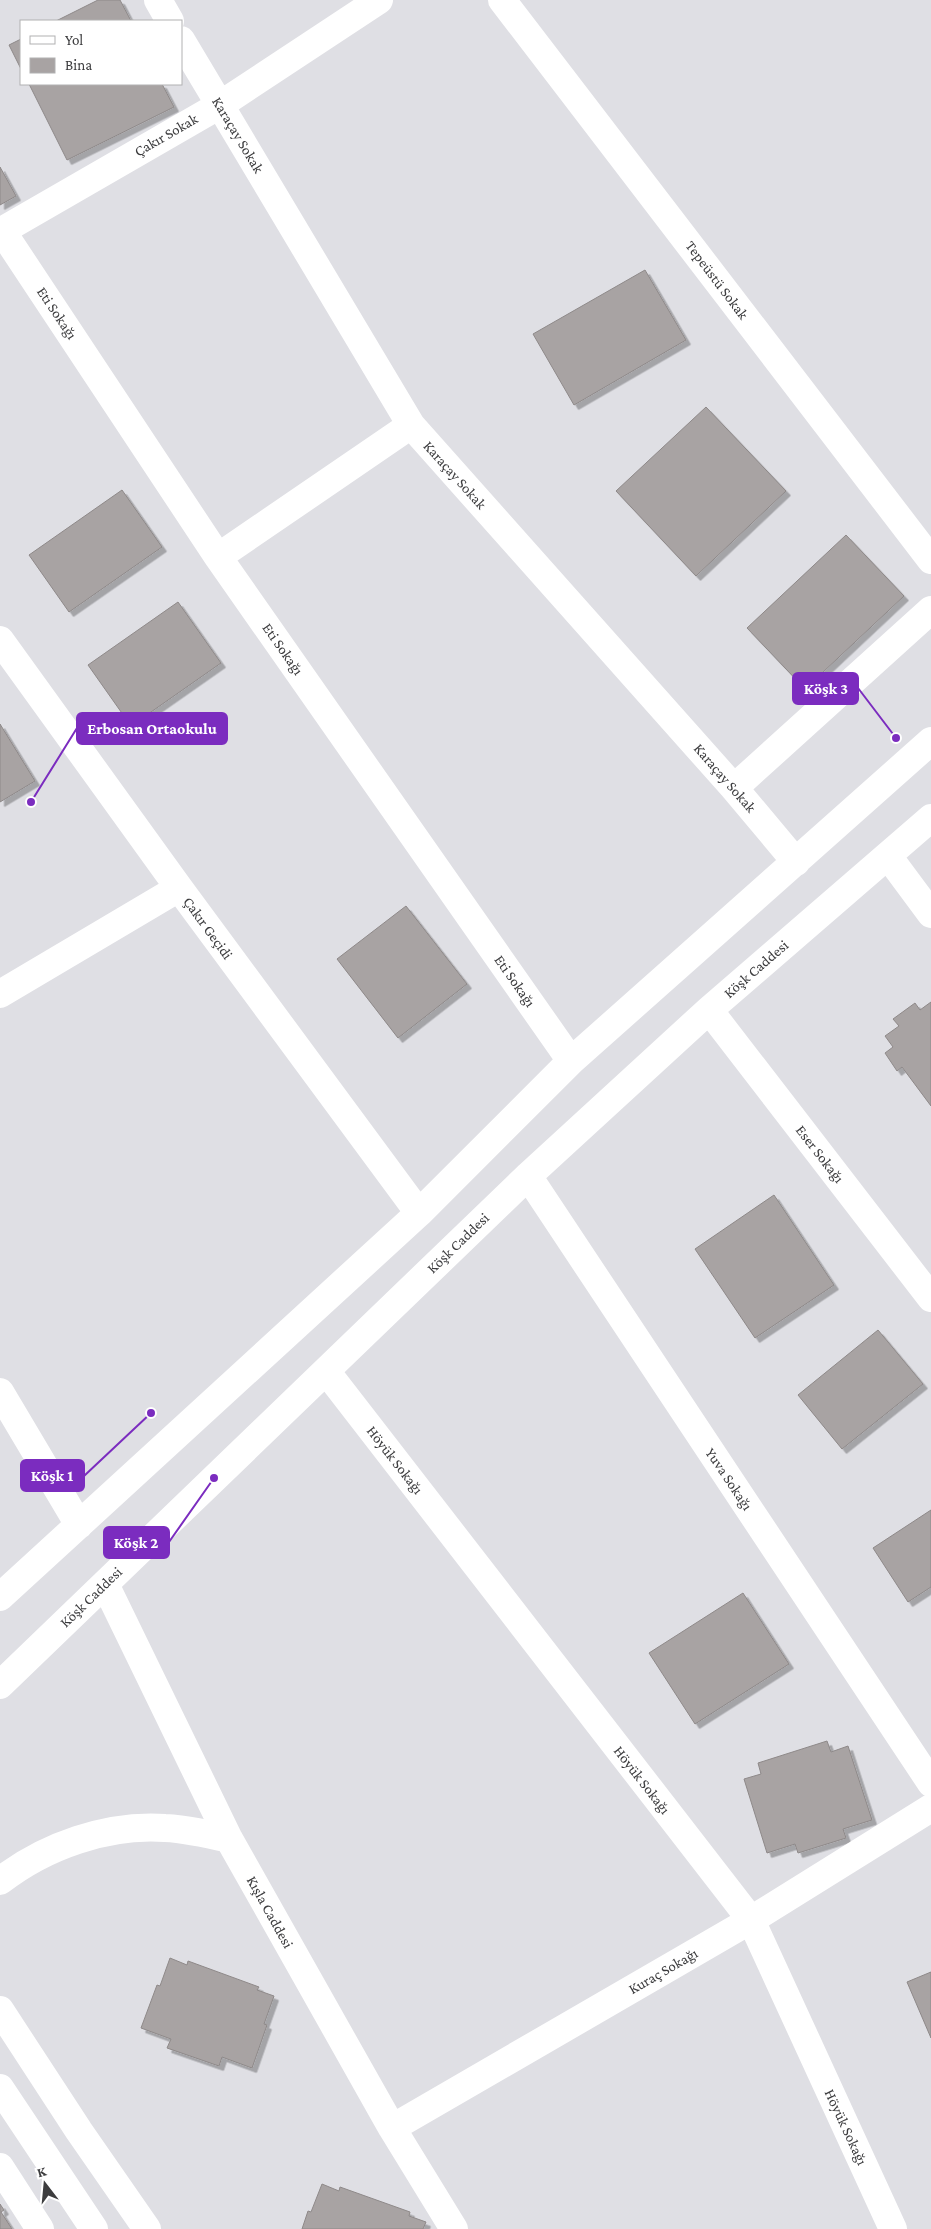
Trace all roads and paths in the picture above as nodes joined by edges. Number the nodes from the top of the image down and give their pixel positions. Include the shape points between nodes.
1 (158, 0) edge
2 (379, 0) edge
3 (502, 0) edge
4 (169, 20) edge
5 (182, 42) edge
6 (220, 104) junction
7 (1, 231) edge
8 (411, 425) junction
9 (218, 557) junction
10 (931, 560) edge
11 (931, 610) edge
12 (0, 640) edge
13 (931, 741) edge
14 (734, 788) junction
15 (931, 818) edge
16 (888, 856) junction
17 (796, 862) junction
18 (178, 888) junction
19 (931, 914) edge
20 (0, 994) edge
21 (709, 1010) junction
22 (571, 1062) junction
23 (528, 1176) junction
24 (419, 1213) junction
25 (931, 1298) edge
26 (326, 1371) junction
27 (0, 1392) edge
28 (79, 1525) junction
29 (105, 1584) junction
30 (0, 1597) edge
31 (0, 1685) edge
32 (931, 1783) edge
33 (931, 1808) edge
34 (229, 1839) junction
35 (0, 1881) edge
36 (751, 1920) junction
37 (0, 2010) edge
38 (0, 2088) edge
39 (392, 2128) junction
40 (0, 2167) edge
41 (89, 2227) edge
42 (40, 2229) edge
43 (147, 2229) edge
44 (454, 2229) edge
45 (893, 2229) edge

1 - 4 street
2 - 6 street, Çakır Sokak
3 - 10 street, Tepeüstü Sokak
5 - 6 street, Karaçay Sokak
6 - 7 street, Çakır Sokak
6 - 8 street, Karaçay Sokak
7 - 9 street, Eti Sokağı
8 - 9 street
8 - 14 street, Karaçay Sokak
9 - 22 street, Eti Sokağı
11 - 14 street
12 - 18 street, Çakır Geçidi
13 - 17 street
14 - 17 street, Karaçay Sokak
15 - 16 street, Köşk Caddesi
16 - 19 street
16 - 21 street, Köşk Caddesi
17 - 22 street
18 - 20 street
18 - 24 street, Çakır Geçidi
21 - 23 street, Köşk Caddesi
21 - 25 street, Eser Sokağı
22 - 24 street
23 - 26 street, Köşk Caddesi
23 - 32 street, Yuva Sokağı
24 - 28 street
26 - 29 street, Köşk Caddesi
26 - 36 street, Höyük Sokağı
27 - 28 street
28 - 30 street
29 - 31 street, Köşk Caddesi
29 - 34 street, Kışla Caddesi
33 - 36 street, Kuraç Sokağı
34 - 35 street via 163,1828 129,1829 96,1835 64,1844
34 - 39 street, Kışla Caddesi
36 - 39 street, Kuraç Sokağı
36 - 45 street, Höyük Sokağı
37 - 43 street
38 - 41 street
39 - 44 street, Kışla Caddesi
40 - 42 street

